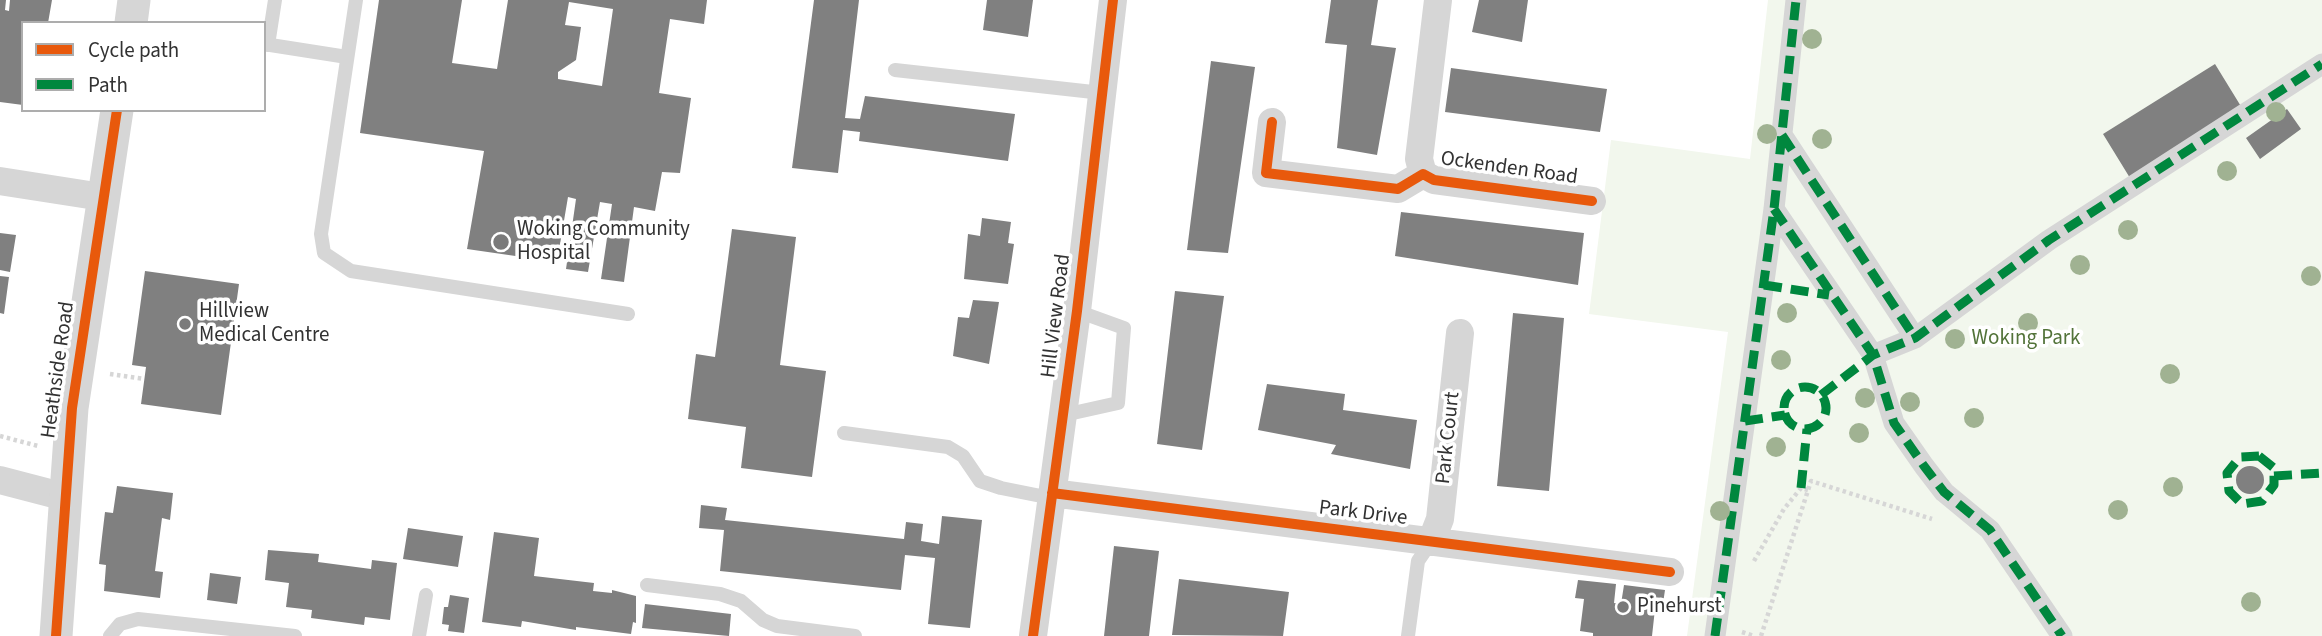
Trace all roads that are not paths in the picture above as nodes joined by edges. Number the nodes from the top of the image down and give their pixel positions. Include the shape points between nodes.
1 (134, 0) edge
2 (275, 0) edge
3 (356, 0) edge
4 (1113, 0) edge
5 (1438, 0) edge
6 (1796, 0) edge
7 (131, 21) edge
8 (266, 44) edge
9 (347, 57) junction
10 (2322, 64) edge
11 (895, 70) dead end
12 (1102, 93) junction
13 (117, 112) edge
14 (1272, 122) dead end
15 (1782, 135) junction
16 (1423, 174) junction
17 (0, 181) edge
18 (102, 197) junction
19 (1592, 201) dead end
20 (1774, 209) junction
21 (1077, 311) junction
22 (628, 314) dead end
23 (1460, 333) dead end
24 (1915, 338) junction
25 (1873, 355) junction
26 (1063, 415) junction
27 (844, 433) dead end
28 (0, 480) edge
29 (1051, 495) junction
30 (65, 497) junction
31 (1431, 542) junction
32 (1670, 572) dead end
33 (647, 585) dead end
34 (426, 595) dead end
35 (56, 636) edge
36 (110, 636) edge
37 (296, 636) edge
38 (419, 636) edge
39 (855, 636) edge
40 (1032, 636) edge
41 (1408, 636) edge
42 (1715, 636) edge
43 (2062, 636) edge

1 - 7 street
2 - 8 lane
3 - 9 lane
4 - 12 street, Hill View Road
5 - 16 street, Ockenden Road via 1419,159
6 - 15 street
8 - 9 lane
9 - 22 lane via 322,249 351,271
10 - 24 street via 2049,240
11 - 12 lane
12 - 21 street, Hill View Road
13 - 18 street, Heathside Road
14 - 16 street, Ockenden Road via 1266,173 1398,189
15 - 20 street
15 - 24 street
16 - 19 street, Ockenden Road via 1434,180
17 - 18 street
18 - 30 street, Heathside Road via 72,408
20 - 25 street
20 - 42 street
21 - 26 street, Hill View Road
21 - 26 lane via 1124,328 1118,403
23 - 31 street, Park Court via 1440,519
24 - 25 street
25 - 43 street via 1894,423 1923,467 1944,492 1990,530
26 - 29 street, Hill View Road
27 - 29 lane via 948,447 963,456 980,481
28 - 30 street
29 - 31 street, Park Drive
29 - 40 street, Hill View Road
30 - 35 street, Heathside Road
31 - 32 street, Park Drive
31 - 41 lane via 1418,561
33 - 39 lane via 731,597 777,626
34 - 38 lane
36 - 37 lane via 120,624 138,619

